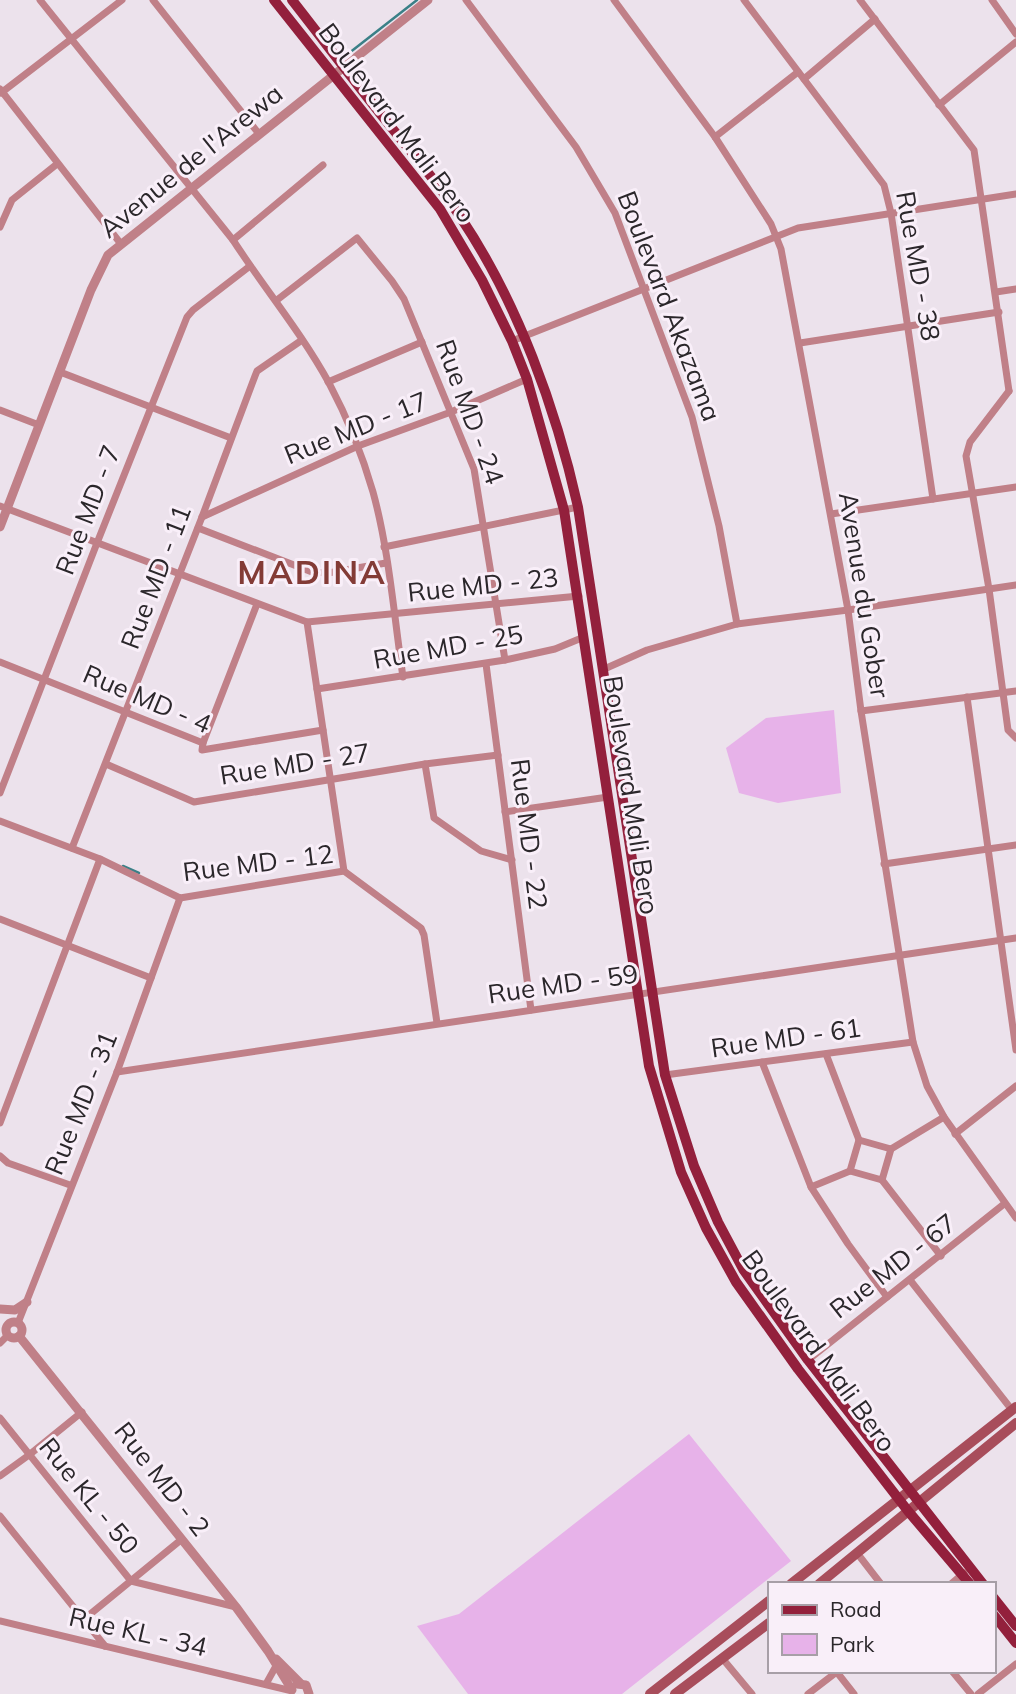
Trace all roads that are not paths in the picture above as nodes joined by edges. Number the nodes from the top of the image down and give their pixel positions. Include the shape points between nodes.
1 (40, 0) edge
2 (122, 0) edge
3 (153, 0) edge
4 (274, 0) edge
5 (292, 0) edge
6 (428, 0) edge
7 (466, 0) edge
8 (614, 0) edge
9 (744, 0) edge
10 (860, 0) edge
11 (992, 0) edge
12 (875, 19) junction
13 (1016, 34) edge
14 (71, 38) junction
15 (1016, 42) edge
16 (343, 66) junction
17 (332, 74) junction
18 (801, 75) junction
19 (1, 92) edge
20 (939, 105) junction
21 (259, 134) junction
22 (715, 136) junction
23 (57, 164) junction
24 (323, 165) dead end
25 (191, 187) junction
26 (1016, 194) edge
27 (982, 200) junction
28 (891, 213) junction
29 (0, 227) edge
30 (777, 236) junction
31 (233, 240) junction
32 (121, 244) junction
33 (250, 267) junction
34 (645, 288) junction
35 (1016, 289) edge
36 (996, 292) junction
37 (277, 300) junction
38 (999, 312) junction
39 (908, 326) junction
40 (523, 336) junction
41 (302, 340) junction
42 (512, 341) junction
43 (422, 342) junction
44 (800, 343) junction
45 (60, 372) junction
46 (527, 379) junction
47 (328, 382) junction
48 (1012, 391) edge
49 (151, 407) junction
50 (0, 410) edge
51 (451, 412) junction
52 (39, 425) junction
53 (231, 438) junction
54 (358, 446) junction
55 (1016, 487) edge
56 (974, 493) junction
57 (933, 499) junction
58 (4, 508) edge
59 (578, 508) junction
60 (564, 510) junction
61 (831, 514) junction
62 (202, 517) junction
63 (0, 527) edge
64 (485, 527) junction
65 (198, 528) junction
66 (96, 543) junction
67 (384, 547) junction
68 (386, 563) junction
69 (179, 575) junction
70 (1016, 585) edge
71 (989, 589) junction
72 (579, 596) junction
73 (257, 604) junction
74 (497, 605) junction
75 (848, 610) junction
76 (394, 615) junction
77 (307, 622) junction
78 (737, 624) junction
79 (584, 636) junction
80 (505, 660) junction
81 (0, 662) edge
82 (486, 664) junction
83 (602, 670) junction
84 (404, 677) junction
85 (45, 678) junction
86 (317, 689) junction
87 (1016, 691) edge
88 (1003, 692) junction
89 (967, 697) junction
90 (860, 711) junction
91 (126, 712) junction
92 (323, 730) junction
93 (1016, 738) edge
94 (203, 743) junction
95 (498, 755) junction
96 (106, 764) junction
97 (425, 764) junction
98 (331, 780) junction
99 (0, 793) edge
100 (608, 797) junction
101 (505, 812) junction
102 (0, 821) edge
103 (1016, 845) edge
104 (72, 848) junction
105 (629, 848) junction
106 (988, 848) junction
107 (616, 849) junction
108 (100, 859) junction
109 (512, 860) junction
110 (884, 864) junction
111 (344, 871) junction
112 (180, 898) junction
113 (0, 919) edge
114 (1016, 938) edge
115 (1001, 940) junction
116 (68, 945) junction
117 (898, 956) junction
118 (151, 978) junction
119 (651, 992) junction
120 (638, 994) junction
121 (531, 1010) junction
122 (437, 1023) junction
123 (913, 1042) junction
124 (1016, 1050) edge
125 (826, 1054) junction
126 (762, 1062) junction
127 (117, 1072) junction
128 (665, 1075) junction
129 (1016, 1086) edge
130 (944, 1117) junction
131 (0, 1123) edge
132 (955, 1133) junction
133 (859, 1140) junction
134 (891, 1149) junction
135 (0, 1156) edge
136 (850, 1171) junction
137 (882, 1180) junction
138 (71, 1185) junction
139 (811, 1187) junction
140 (1004, 1204) junction
141 (1016, 1218) edge
142 (941, 1256) junction
143 (910, 1280) junction
144 (887, 1297) junction
145 (27, 1302) junction
146 (0, 1310) edge
147 (14, 1323) junction
148 (789, 1332) junction
149 (8, 1335) junction
150 (19, 1336) junction
151 (778, 1340) junction
152 (0, 1343) edge
153 (808, 1360) junction
154 (1014, 1408) edge
155 (82, 1412) junction
156 (0, 1418) edge
157 (1016, 1423) edge
158 (988, 1429) junction
159 (996, 1439) junction
160 (29, 1455) junction
161 (0, 1476) edge
162 (909, 1490) junction
163 (899, 1499) junction
164 (919, 1502) junction
165 (908, 1511) junction
166 (0, 1516) edge
167 (182, 1539) junction
168 (857, 1553) junction
169 (968, 1576) edge
170 (131, 1581) junction
171 (794, 1582) edge
172 (821, 1582) edge
173 (879, 1582) edge
174 (995, 1600) edge
175 (768, 1602) edge
176 (236, 1607) junction
177 (995, 1617) edge
178 (83, 1620) junction
179 (0, 1621) edge
180 (768, 1624) edge
181 (1016, 1626) edge
182 (1016, 1643) edge
183 (106, 1646) junction
184 (268, 1651) junction
185 (722, 1658) junction
186 (1016, 1664) edge
187 (276, 1666) junction
188 (834, 1673) edge
189 (838, 1673) edge
190 (954, 1673) edge
191 (266, 1684) junction
192 (300, 1684) junction
193 (292, 1692) edge
194 (679, 1693) edge
195 (309, 1694) edge
196 (650, 1694) edge
197 (752, 1694) edge
198 (808, 1694) edge
199 (854, 1694) edge
200 (971, 1694) edge
201 (978, 1694) edge

1 - 14 street
2 - 14 street
3 - 21 street
4 - 17 main road, Boulevard Mali Bero
5 - 16 main road, Boulevard Mali Bero
6 - 16 street, Avenue de l'Arewa
7 - 34 street, Boulevard Akazama via 576,147 606,195
8 - 22 street, Avenue du Gober
9 - 18 street, Rue MD - 38
10 - 12 street
11 - 13 street
12 - 18 street
12 - 20 street
14 - 19 street
14 - 25 street
15 - 20 street
16 - 17 street, Avenue de l'Arewa
16 - 40 main road, Boulevard Mali Bero via 462,220
17 - 21 street, Avenue de l'Arewa
17 - 42 main road, Boulevard Mali Bero via 440,209
18 - 22 street
18 - 28 street, Rue MD - 38 via 882,180
19 - 23 street
20 - 27 street via 974,150
21 - 25 street, Avenue de l'Arewa
22 - 30 street, Avenue du Gober
23 - 29 street via 12,200
23 - 32 street
24 - 31 street
25 - 31 street
25 - 32 street, Avenue de l'Arewa
26 - 27 street
27 - 28 street
27 - 36 street
28 - 30 street via 798,228
28 - 39 street, Rue MD - 38
30 - 34 street
30 - 44 street, Avenue du Gober
31 - 33 street
32 - 45 street, Avenue de l'Arewa via 103,262
33 - 37 street
33 - 49 street, Rue MD - 7 via 189,314
34 - 40 street
34 - 78 street, Boulevard Akazama via 697,436
35 - 36 street
36 - 38 street
37 - 41 street
37 - 43 street, Rue MD - 24 via 357,238 397,288
38 - 39 street
38 - 48 street
39 - 44 street
39 - 57 street, Rue MD - 38
40 - 42 street
40 - 59 main road, Boulevard Mali Bero
41 - 47 street
41 - 53 street, Rue MD - 11 via 257,372
42 - 46 main road, Boulevard Mali Bero
43 - 47 street
43 - 51 street, Rue MD - 24
44 - 61 street, Avenue du Gober
45 - 49 street
45 - 52 street, Avenue de l'Arewa
46 - 51 street, Rue MD - 17
46 - 60 main road, Boulevard Mali Bero
47 - 54 street
48 - 56 street via 968,447
49 - 53 street
49 - 66 street, Rue MD - 7
50 - 52 street
51 - 54 street, Rue MD - 17
51 - 64 street, Rue MD - 24 via 476,475
52 - 58 street, Avenue de l'Arewa
53 - 62 street, Rue MD - 11
54 - 62 street, Rue MD - 17
54 - 67 street via 374,494
55 - 56 street
56 - 57 street
56 - 71 street
57 - 61 street
58 - 63 street, Avenue de l'Arewa
58 - 66 street
59 - 60 street
59 - 83 main road, Boulevard Mali Bero
60 - 64 street
60 - 72 main road, Boulevard Mali Bero
61 - 75 street, Avenue du Gober
62 - 65 street, Rue MD - 11
64 - 67 street
64 - 74 street, Rue MD - 24
65 - 68 street via 312,572
65 - 69 street, Rue MD - 11
66 - 69 street
66 - 85 street, Rue MD - 7
67 - 68 street
68 - 76 street
69 - 73 street
69 - 91 street, Rue MD - 11
70 - 71 street
71 - 75 street
71 - 88 street
72 - 74 street, Rue MD - 23
72 - 79 main road, Boulevard Mali Bero
73 - 77 street
73 - 94 street
74 - 76 street, Rue MD - 23
74 - 80 street, Rue MD - 24
75 - 78 street
75 - 90 street, Avenue du Gober
76 - 77 street, Rue MD - 23
76 - 84 street
77 - 86 street
78 - 83 street via 647,650
79 - 80 street, Rue MD - 25 via 555,649
79 - 100 main road, Boulevard Mali Bero
80 - 82 street, Rue MD - 25
81 - 85 street, Rue MD - 4
82 - 84 street, Rue MD - 25
82 - 95 street, Rue MD - 22
83 - 105 main road, Boulevard Mali Bero
84 - 86 street, Rue MD - 25
85 - 91 street, Rue MD - 4
85 - 99 street, Rue MD - 7
86 - 92 street
87 - 88 street
88 - 89 street
88 - 93 street via 1007,730
89 - 90 street
89 - 106 street
90 - 110 street, Avenue du Gober
91 - 94 street, Rue MD - 4
91 - 96 street, Rue MD - 11
92 - 94 street, Rue MD - 4 via 202,750
92 - 98 street
95 - 97 street, Rue MD - 27
95 - 101 street, Rue MD - 22
96 - 98 street, Rue MD - 27 via 194,802
96 - 104 street, Rue MD - 11
97 - 98 street, Rue MD - 27
97 - 109 street via 433,818 481,851
98 - 111 street
100 - 101 street
100 - 107 main road, Boulevard Mali Bero
101 - 109 street, Rue MD - 22
102 - 104 street, Rue MD - 12
103 - 106 street
104 - 108 street, Rue MD - 12
105 - 107 main road
105 - 119 main road, Boulevard Mali Bero
106 - 110 street
106 - 115 street
107 - 120 main road, Boulevard Mali Bero
108 - 112 street, Rue MD - 12
108 - 116 street
109 - 121 street, Rue MD - 22
110 - 117 street, Avenue du Gober
111 - 112 street, Rue MD - 12
111 - 122 street, Rue MD - 12 via 423,931
112 - 118 street, Rue MD - 31
113 - 116 street
114 - 115 street, Rue MD - 59
115 - 117 street, Rue MD - 59
115 - 124 street
116 - 118 street
116 - 131 street
117 - 119 street, Rue MD - 59
117 - 123 street, Avenue du Gober
118 - 127 street, Rue MD - 31
119 - 120 street, Rue MD - 59
119 - 128 main road, Boulevard Mali Bero
120 - 121 street, Rue MD - 59
120 - 151 main road, Boulevard Mali Bero via 650,1073 681,1172 736,1282
121 - 122 street, Rue MD - 59
122 - 127 street, Rue MD - 59
123 - 125 street, Rue MD - 61
123 - 130 street, Avenue du Gober via 927,1086
125 - 126 street, Rue MD - 61
125 - 133 street
126 - 128 street, Rue MD - 61
126 - 139 street
127 - 138 street, Rue MD - 31
128 - 148 main road, Boulevard Mali Bero via 694,1166 718,1222 743,1269
129 - 132 street
130 - 132 street, Avenue du Gober
130 - 134 street
132 - 140 street, Avenue du Gober
133 - 134 street
133 - 136 street
134 - 137 street
135 - 138 street
136 - 137 street
136 - 139 street
137 - 142 street
138 - 145 street, Rue MD - 31
139 - 144 street
140 - 141 street, Avenue du Gober
140 - 142 street, Rue MD - 67
142 - 143 street, Rue MD - 67
143 - 144 street, Rue MD - 67
143 - 154 street
144 - 153 street, Rue MD - 67
145 - 146 street via 15,1310
145 - 147 street, Rue MD - 31
146 - 147 street
147 - 149 street via 7,1328
147 - 150 street via 22,1329
148 - 151 main road
148 - 153 main road, Boulevard Mali Bero
149 - 150 street
149 - 152 street
150 - 155 street, Rue MD - 2
151 - 163 main road, Boulevard Mali Bero
153 - 162 main road, Boulevard Mali Bero
154 - 158 main road
155 - 160 street
155 - 167 street, Rue MD - 2
156 - 160 street, Rue KL - 50
157 - 159 main road
158 - 159 main road
158 - 162 main road
159 - 164 main road
160 - 161 street
160 - 170 street, Rue KL - 50
162 - 163 main road
162 - 164 main road, Boulevard Mali Bero
163 - 165 main road, Boulevard Mali Bero
163 - 171 main road
164 - 165 main road
164 - 169 main road, Boulevard Mali Bero
165 - 168 main road
165 - 169 main road, Boulevard Mali Bero
166 - 178 street
167 - 170 street
167 - 176 street, Rue MD - 2
168 - 172 main road
168 - 173 street
170 - 176 street, Rue KL - 50
170 - 178 street
174 - 181 main road
175 - 196 main road
176 - 184 street, Rue MD - 2
177 - 182 main road
178 - 183 street
179 - 183 street, Rue KL - 34
180 - 185 main road
183 - 191 street, Rue KL - 34
184 - 187 street, Rue MD - 2
184 - 192 street, Rue MD - 2
185 - 194 main road
185 - 197 street
186 - 201 street
187 - 191 street
187 - 193 street, Rue MD - 2
188 - 198 street
189 - 199 street
190 - 200 street
191 - 193 street, Rue KL - 34
192 - 193 street
192 - 195 street, Rue MD - 2 via 308,1687

